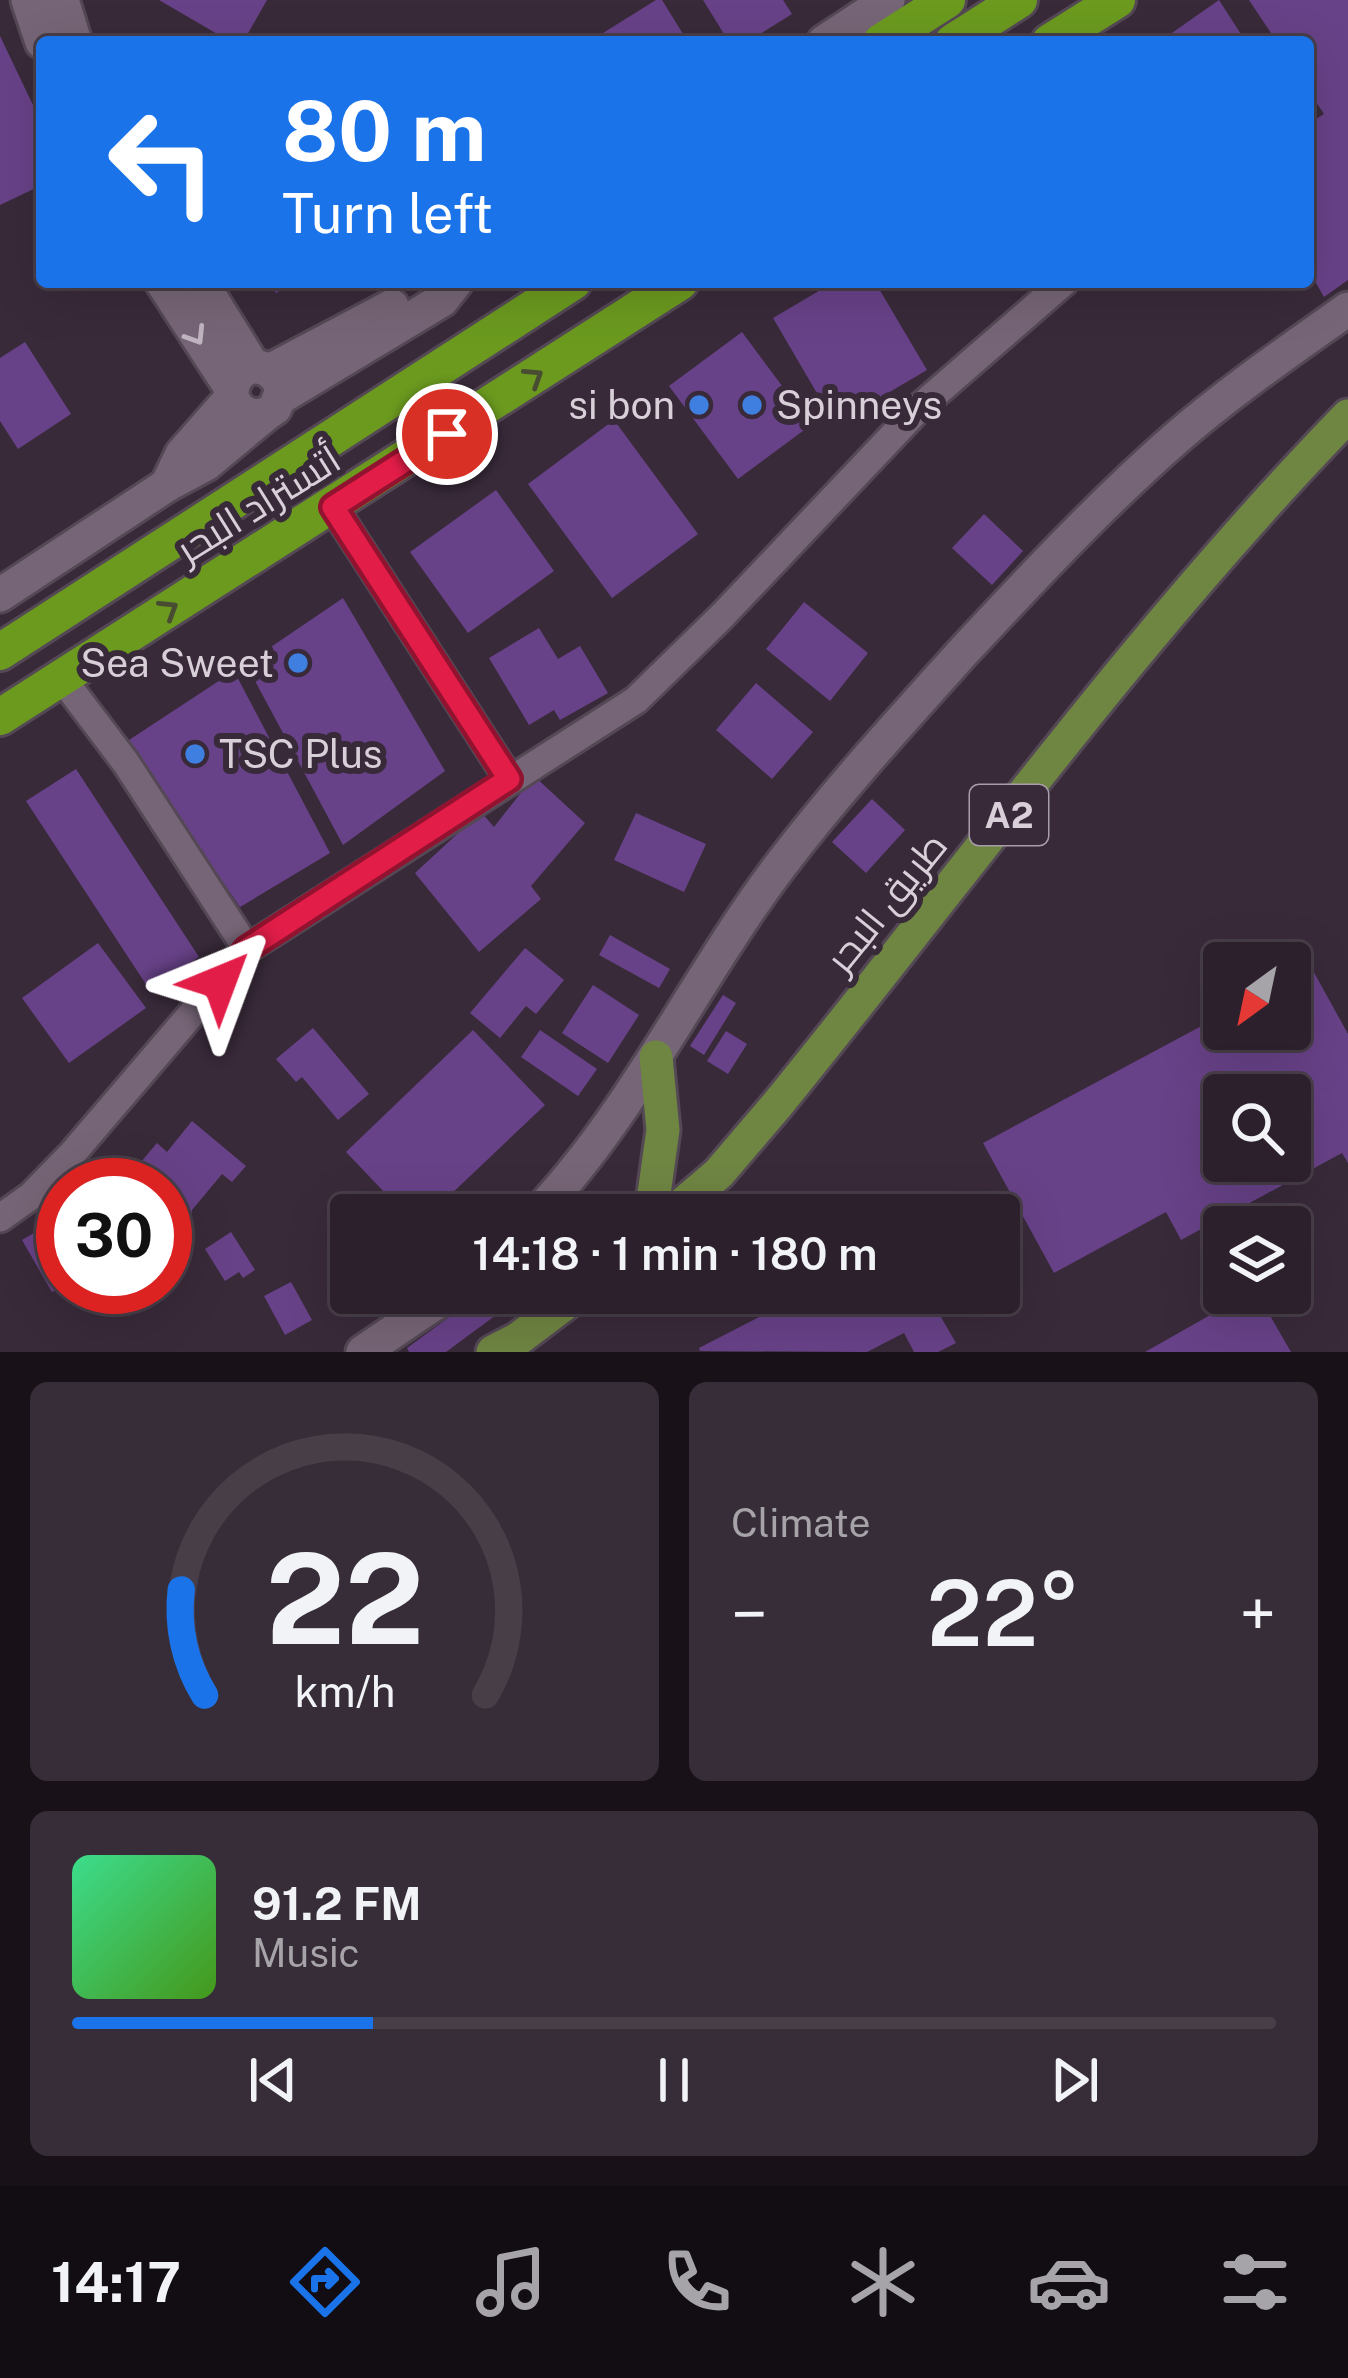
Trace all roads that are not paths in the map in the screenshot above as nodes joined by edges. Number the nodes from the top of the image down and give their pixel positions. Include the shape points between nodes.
1 (28, 0) edge
2 (62, 0) edge
3 (888, 0) edge
4 (947, 0) edge
5 (1019, 0) edge
6 (1117, 0) edge
7 (40, 36) edge
8 (74, 36) edge
9 (833, 36) edge
10 (890, 36) edge
11 (962, 36) edge
12 (1060, 36) edge
13 (168, 288) edge
14 (204, 288) edge
15 (449, 288) edge
16 (564, 288) edge
17 (671, 288) edge
18 (1057, 288) edge
19 (1348, 309) edge
20 (255, 389) junction
21 (1348, 416) edge
22 (333, 507) junction
23 (0, 595) edge
24 (0, 652) edge
25 (61, 677) junction
26 (0, 717) edge
27 (509, 779) junction
28 (247, 949) junction
29 (656, 1057) junction
30 (556, 1194) edge
31 (654, 1194) edge
32 (694, 1194) edge
33 (0, 1218) edge
34 (419, 1314) edge
35 (551, 1314) edge
36 (363, 1352) edge
37 (493, 1352) edge

1 - 7 main road
2 - 8 main road
3 - 9 main road
4 - 10 highway
5 - 11 highway
6 - 12 highway
13 -> 20 main road
14 - 20 main road
15 - 20 main road via 442,300
16 - 24 highway, أتستراد البحر
22 -> 17 highway, أتستراد البحر
18 - 27 street via 920,407 636,700
19 - 29 main road via 1176,439 1045,563 778,868
20 - 23 main road via 182,454 167,485
21 - 32 main road, طريق البحر / A2 via 1242,526 776,1105
25 -> 22 highway, أتستراد البحر
22 - 27 street
25 - 26 highway, أتستراد البحر
25 - 28 street
27 - 28 street
28 - 33 street via 72,1154
29 - 30 main road
29 - 31 main road via 663,1130
34 - 36 main road
35 - 37 main road

